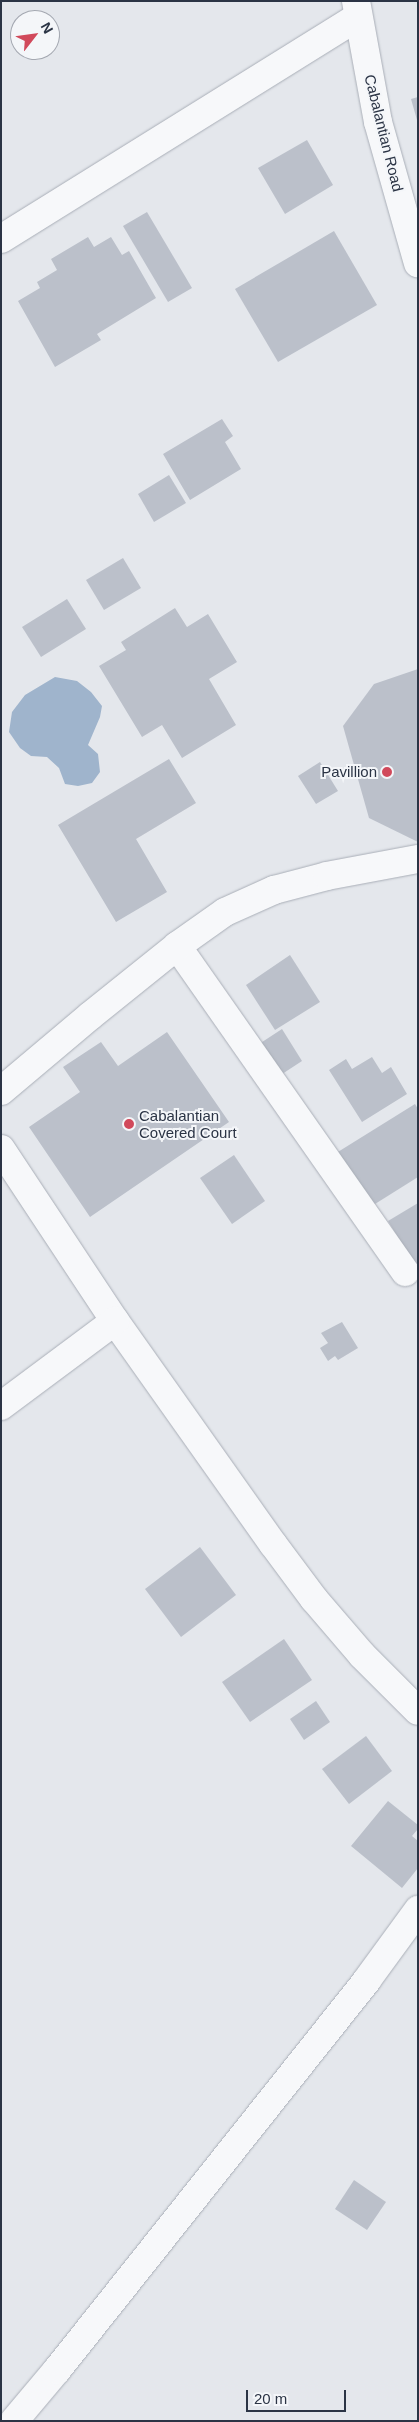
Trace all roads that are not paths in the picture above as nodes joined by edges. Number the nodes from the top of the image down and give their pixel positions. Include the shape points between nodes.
1 (357, 9) edge
2 (1, 240) edge
3 (418, 263) edge
4 (417, 860) edge
5 (178, 946) junction
6 (1, 1091) edge
7 (1, 1150) edge
8 (405, 1272) dead end
9 (115, 1322) junction
10 (1, 1406) edge
11 (418, 1711) edge
12 (418, 1910) edge
13 (14, 2421) edge

1 - 2 street
1 - 3 street, Cabalantian Road via 378,122
4 - 5 street via 327,876 274,890 225,912
5 - 6 street
5 - 8 street
7 - 9 street
9 - 10 street
9 - 11 street via 314,1599 362,1655
12 - 13 street via 367,1980

